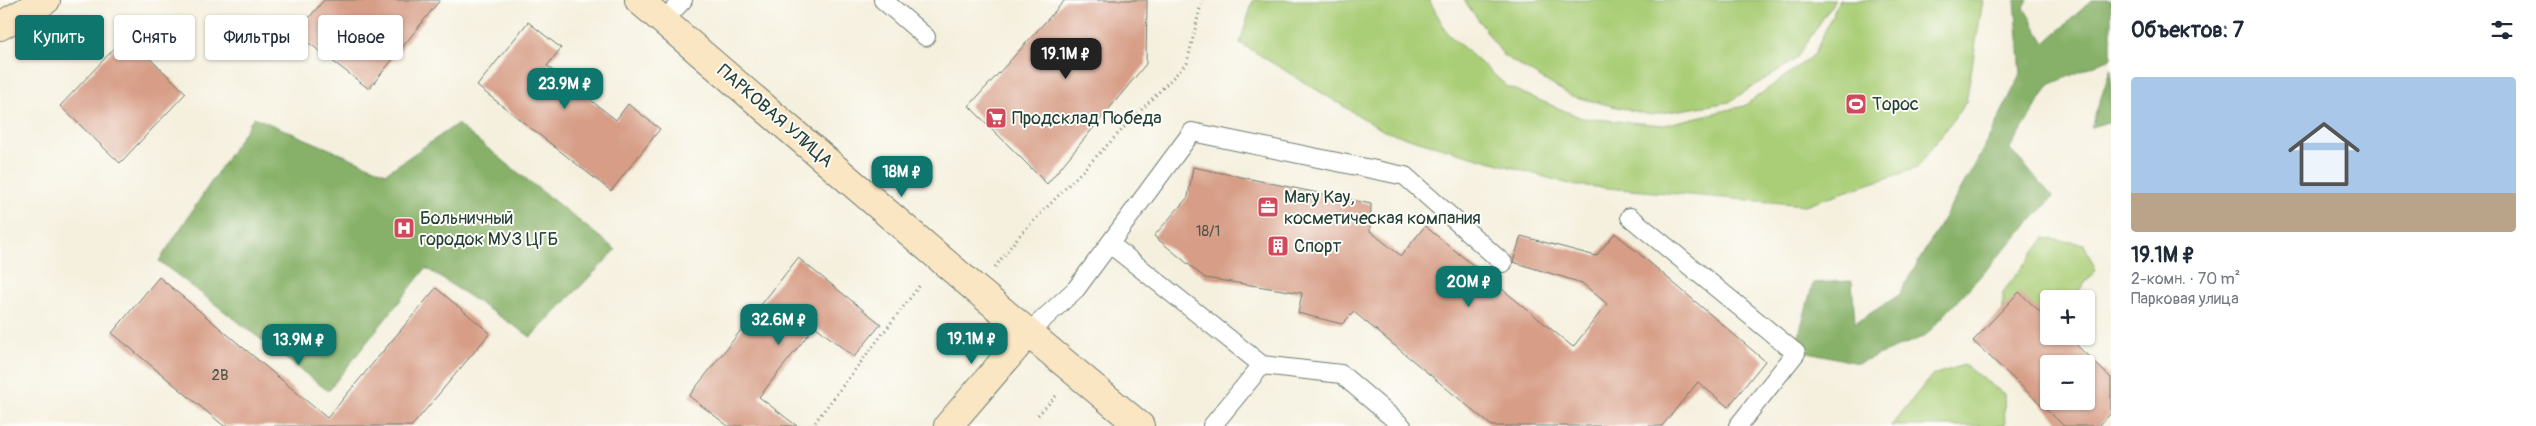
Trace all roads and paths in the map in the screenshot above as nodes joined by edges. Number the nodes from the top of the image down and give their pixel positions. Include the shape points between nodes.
1 (46, 0) edge
2 (640, 0) edge
3 (683, 0) edge
4 (883, 0) edge
5 (1202, 0) edge
6 (664, 20) junction
7 (0, 26) edge
8 (926, 37) dead end
9 (1630, 217) dead end
10 (1018, 238) dead end
11 (1110, 244) junction
12 (1503, 262) dead end
13 (920, 285) dead end
14 (1028, 333) junction
15 (1262, 365) junction
16 (812, 426) edge
17 (948, 426) edge
18 (1140, 426) edge
19 (1212, 426) edge
20 (1402, 426) edge
21 (1738, 426) edge

1 - 7 main road
2 - 6 main road, ПАРКОВАЯ УЛИЦА
3 - 6 lane
4 - 8 lane
5 - 10 path via 1187,62
6 - 14 main road, ПАРКОВАЯ УЛИЦА
9 - 21 lane via 1796,354
11 - 12 lane via 1192,132 1405,176
11 - 14 lane via 1076,289
11 - 15 lane
13 - 16 path
14 - 17 main road
14 - 18 main road, ПАРКОВАЯ УЛИЦА
15 - 19 lane
15 - 20 lane via 1341,374

